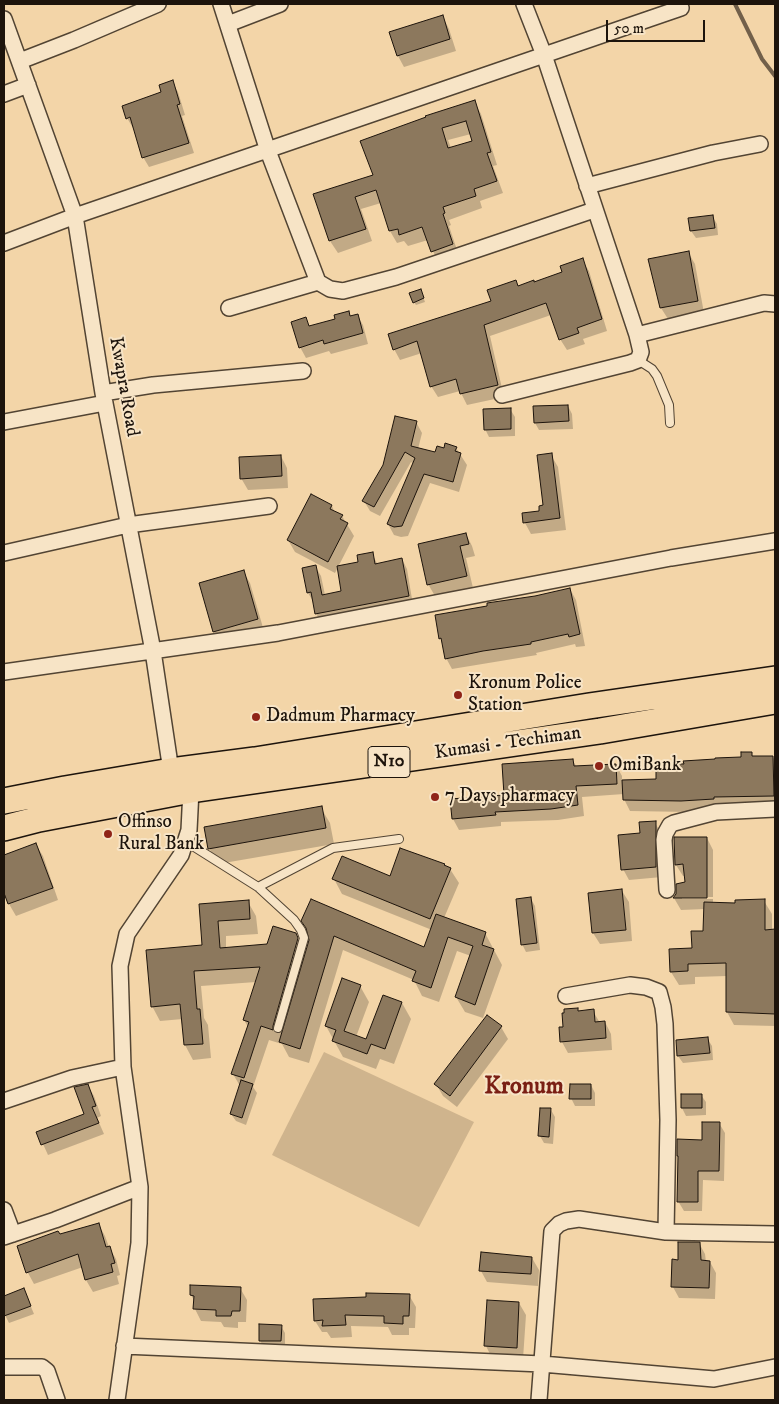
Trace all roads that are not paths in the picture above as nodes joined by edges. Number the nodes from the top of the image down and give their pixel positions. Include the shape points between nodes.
1 (158, 4) edge
2 (221, 4) edge
3 (280, 4) edge
4 (524, 4) edge
5 (681, 8) dead end
6 (4, 20) edge
7 (228, 24) junction
8 (544, 55) junction
9 (20, 61) junction
10 (28, 85) junction
11 (4, 94) edge
12 (760, 144) dead end
13 (268, 150) junction
14 (587, 186) junction
15 (594, 210) junction
16 (75, 216) junction
17 (4, 243) edge
18 (318, 282) junction
19 (775, 304) edge
20 (229, 308) dead end
21 (637, 335) junction
22 (638, 360) junction
23 (303, 371) dead end
24 (502, 395) dead end
25 (104, 398) junction
26 (4, 422) edge
27 (670, 423) dead end
28 (269, 506) dead end
29 (128, 525) junction
30 (775, 541) edge
31 (4, 553) edge
32 (153, 651) junction
33 (4, 672) edge
34 (775, 679) edge
35 (775, 701) edge
36 (171, 771) junction
37 (191, 790) junction
38 (4, 802) edge
39 (775, 809) edge
40 (4, 828) edge
41 (399, 839) dead end
42 (185, 841) junction
43 (258, 887) junction
44 (667, 890) dead end
45 (566, 996) dead end
46 (278, 1028) dead end
47 (123, 1067) junction
48 (4, 1101) edge
49 (140, 1187) junction
50 (4, 1210) edge
51 (666, 1232) junction
52 (775, 1234) edge
53 (8, 1236) edge
54 (124, 1346) junction
55 (542, 1364) junction
56 (775, 1367) edge
57 (4, 1368) edge
58 (57, 1400) edge
59 (117, 1400) edge
60 (539, 1400) edge

1 - 9 street
2 - 7 street
3 - 7 street
4 - 8 street
5 - 8 street
6 - 9 street, Kwapra Road
7 - 13 street
8 - 13 street
8 - 14 street
9 - 10 street, Kwapra Road
10 - 11 street
10 - 16 street, Kwapra Road
12 - 14 street
13 - 16 street
13 - 18 street
14 - 15 street
15 - 18 street via 352,289 330,289
15 - 21 street
16 - 17 street
16 - 25 street, Kwapra Road
18 - 20 street
19 - 21 street via 764,303
21 - 22 street via 641,352
22 - 24 street
22 - 27 lane via 657,376 669,405
23 - 25 street via 153,384
25 - 26 street
25 - 29 street, Kwapra Road
28 - 29 street
29 - 31 street
29 - 32 street, Kwapra Road
30 - 32 street via 662,559 278,633
32 - 33 street
32 - 36 street, Kwapra Road
34 - 36 highway, N10
35 - 37 highway, Kumasi - Techiman / N10 via 600,731
36 - 38 highway, N10
37 - 40 highway, Kumasi - Techiman / N10
37 - 42 street via 189,830
39 - 44 street via 716,812 670,825 664,840
41 - 43 lane via 333,848
42 - 43 lane
42 - 47 street via 181,855 127,934 120,966
43 - 46 lane via 294,920 304,938
45 - 51 street via 630,985 659,992 664,1007 668,1110
47 - 48 street via 72,1078
47 - 49 street
49 - 53 street
49 - 54 street via 139,1243
50 - 53 street
51 - 52 street
51 - 55 street via 580,1219 558,1224 552,1231
54 - 55 street
54 - 59 street
55 - 56 street via 714,1378
55 - 60 street
57 - 58 street via 42,1367 47,1371

